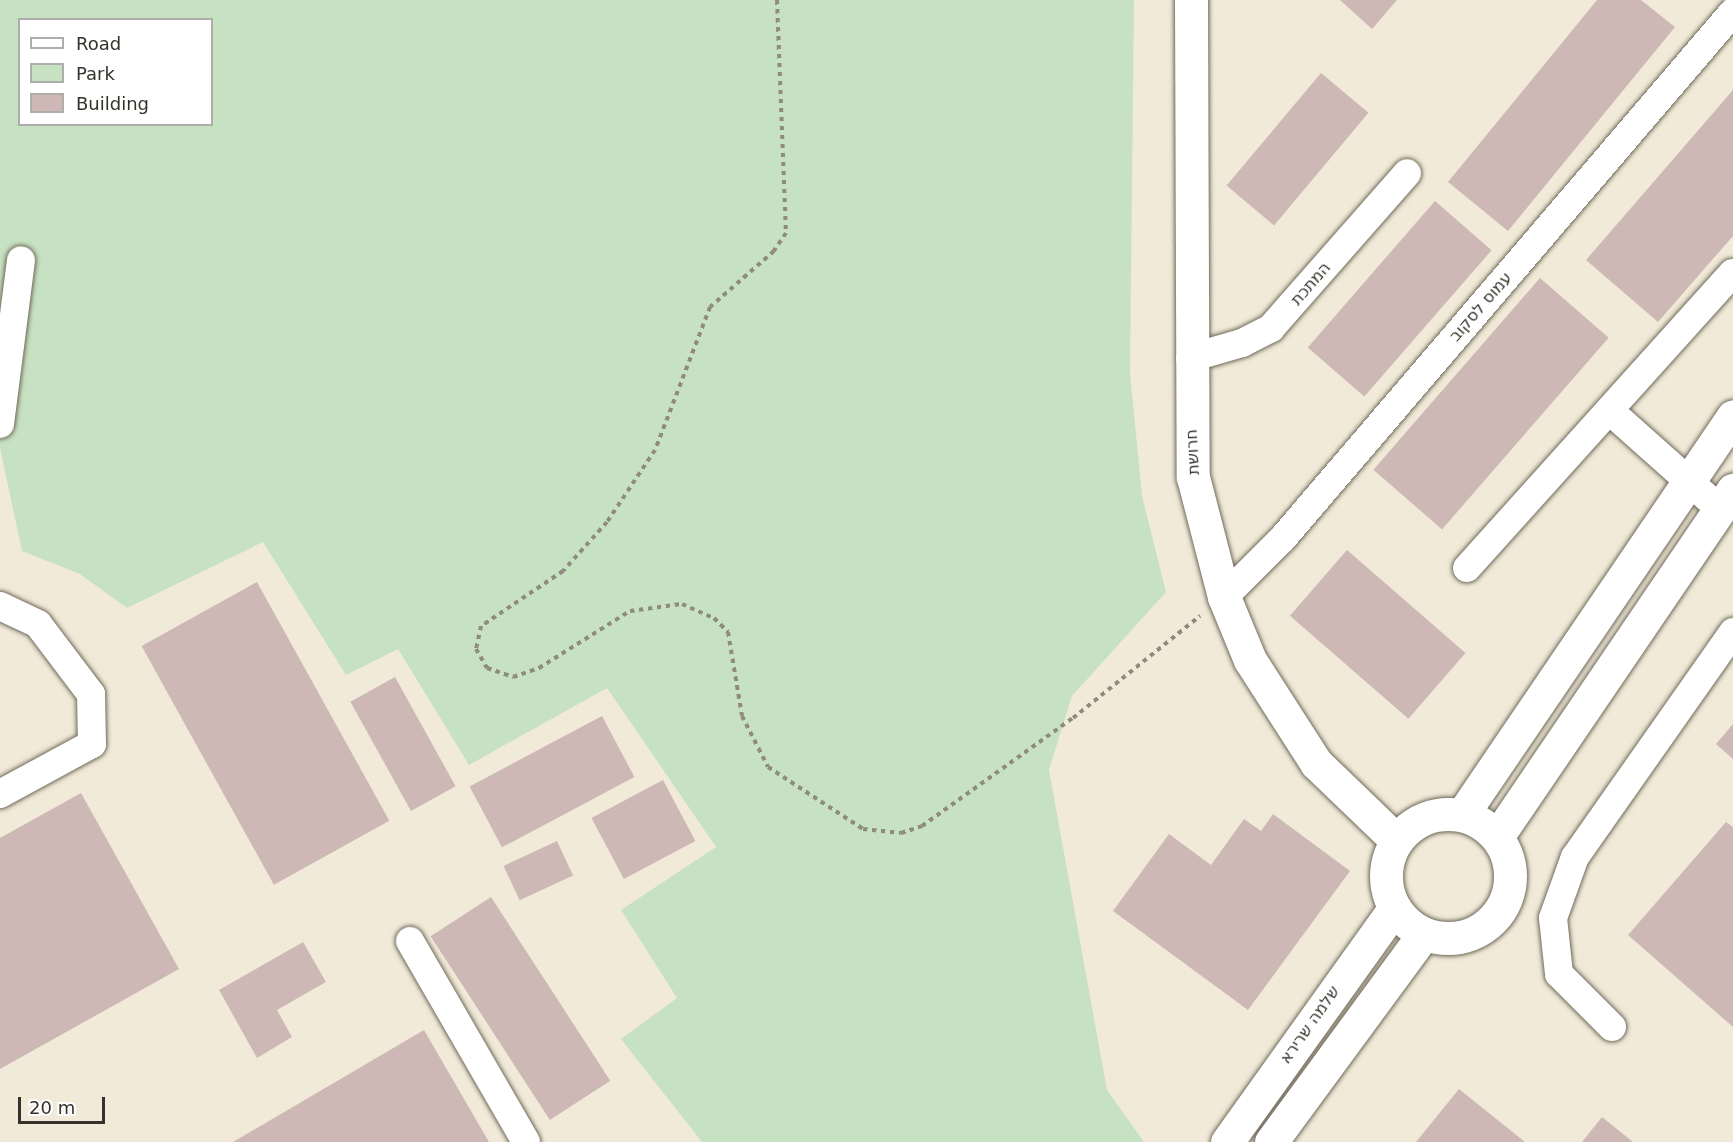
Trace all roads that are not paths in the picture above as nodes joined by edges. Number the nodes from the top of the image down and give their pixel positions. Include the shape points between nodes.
1 (1191, 0) edge
2 (1733, 12) edge
3 (1407, 173) dead end
4 (21, 260) dead end
5 (1733, 273) edge
6 (1190, 358) junction
7 (1610, 411) junction
8 (0, 424) edge
9 (1730, 427) edge
10 (1689, 480) junction
11 (1726, 499) edge
12 (1467, 568) dead end
13 (1224, 597) junction
14 (0, 606) edge
15 (1733, 632) edge
16 (0, 794) edge
17 (1462, 815) junction
18 (1497, 837) junction
19 (1397, 841) junction
20 (1394, 909) junction
21 (1424, 934) junction
22 (410, 941) dead end
23 (1612, 1027) dead end
24 (526, 1142) edge
25 (1227, 1142) edge
26 (1271, 1142) edge

1 - 6 street, חרושת
2 - 13 street, עמוס לסקוב via 1283,538
3 - 6 street, המתכת via 1270,328 1242,343
4 - 8 street
5 - 7 street
6 - 13 street, חרושת via 1193,477
7 - 10 street
7 - 12 street
9 - 10 street
10 - 11 street
10 - 17 street
11 - 18 street
13 - 19 street, חרושת via 1250,660 1316,763
14 - 16 street via 38,624 91,694 92,744
15 - 23 street via 1575,857 1553,918 1559,974
17 - 18 street
17 - 19 street via 1425,818
18 - 21 street via 1510,875 1497,914 1465,937
19 - 20 street via 1386,874
20 - 21 street
20 - 25 street, שלמה שרירא
21 - 26 street
22 - 24 street

